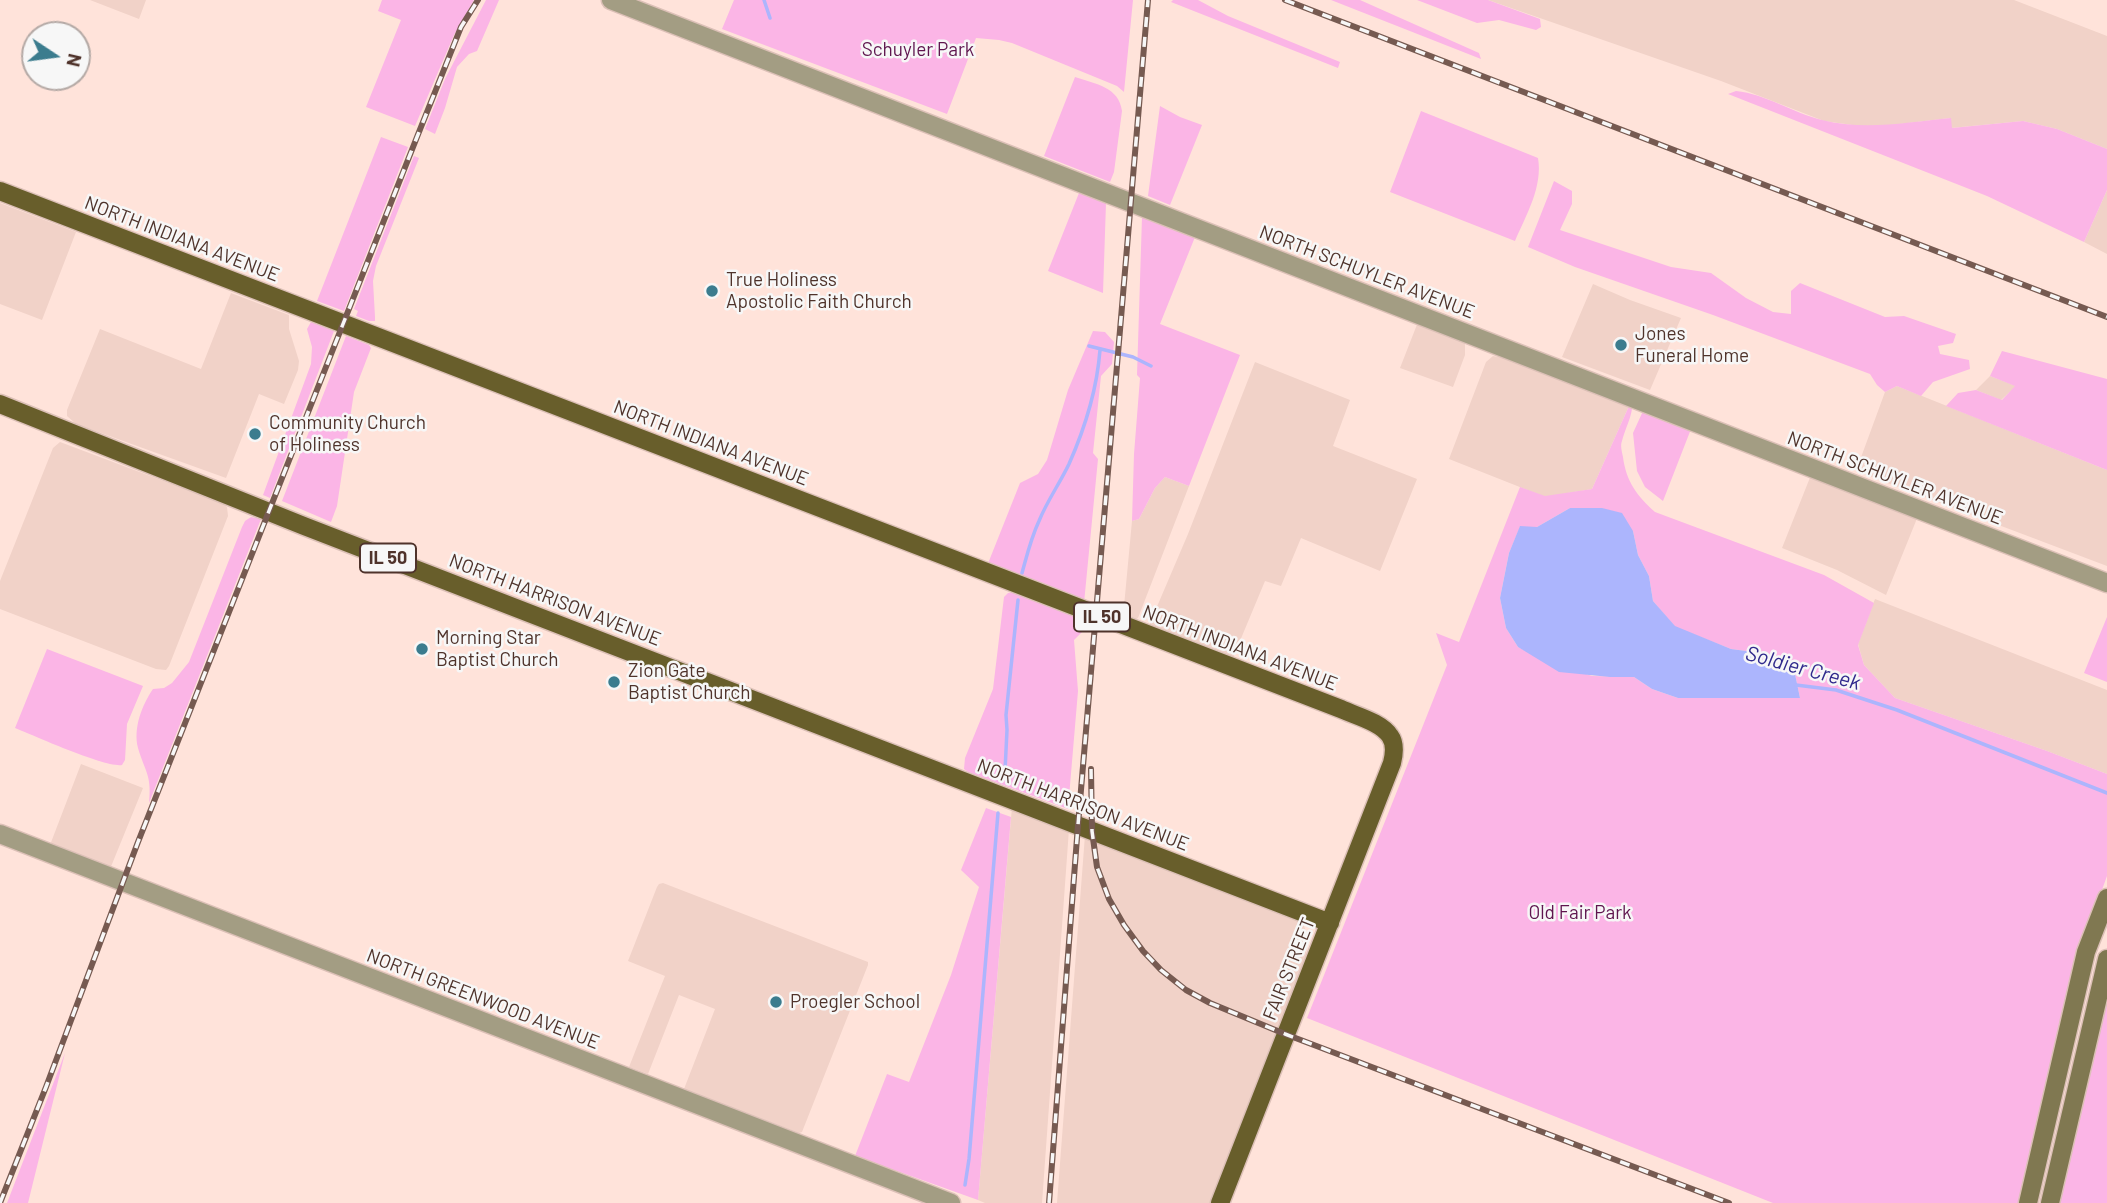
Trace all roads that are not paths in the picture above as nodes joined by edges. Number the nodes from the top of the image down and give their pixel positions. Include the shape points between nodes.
1 (611, 0) edge
2 (0, 191) edge
3 (0, 404) edge
4 (2107, 583) edge
5 (1394, 750) joint
6 (0, 834) edge
7 (2107, 898) edge
8 (1330, 923) junction
9 (2107, 959) edge
10 (951, 1203) edge
11 (1220, 1203) edge
12 (2028, 1203) edge
13 (2050, 1203) edge

1 - 4 street, NORTH SCHUYLER AVENUE
2 - 5 main road, NORTH INDIANA AVENUE / IL 50 via 1341,709 1381,727 1391,737
3 - 8 main road, NORTH HARRISON AVENUE / IL 50
5 - 8 main road, FAIR STREET / IL 50
6 - 10 street, NORTH GREENWOOD AVENUE
7 - 12 main road via 2086,952
8 - 11 main road, FAIR STREET / IL 50
9 - 13 main road

